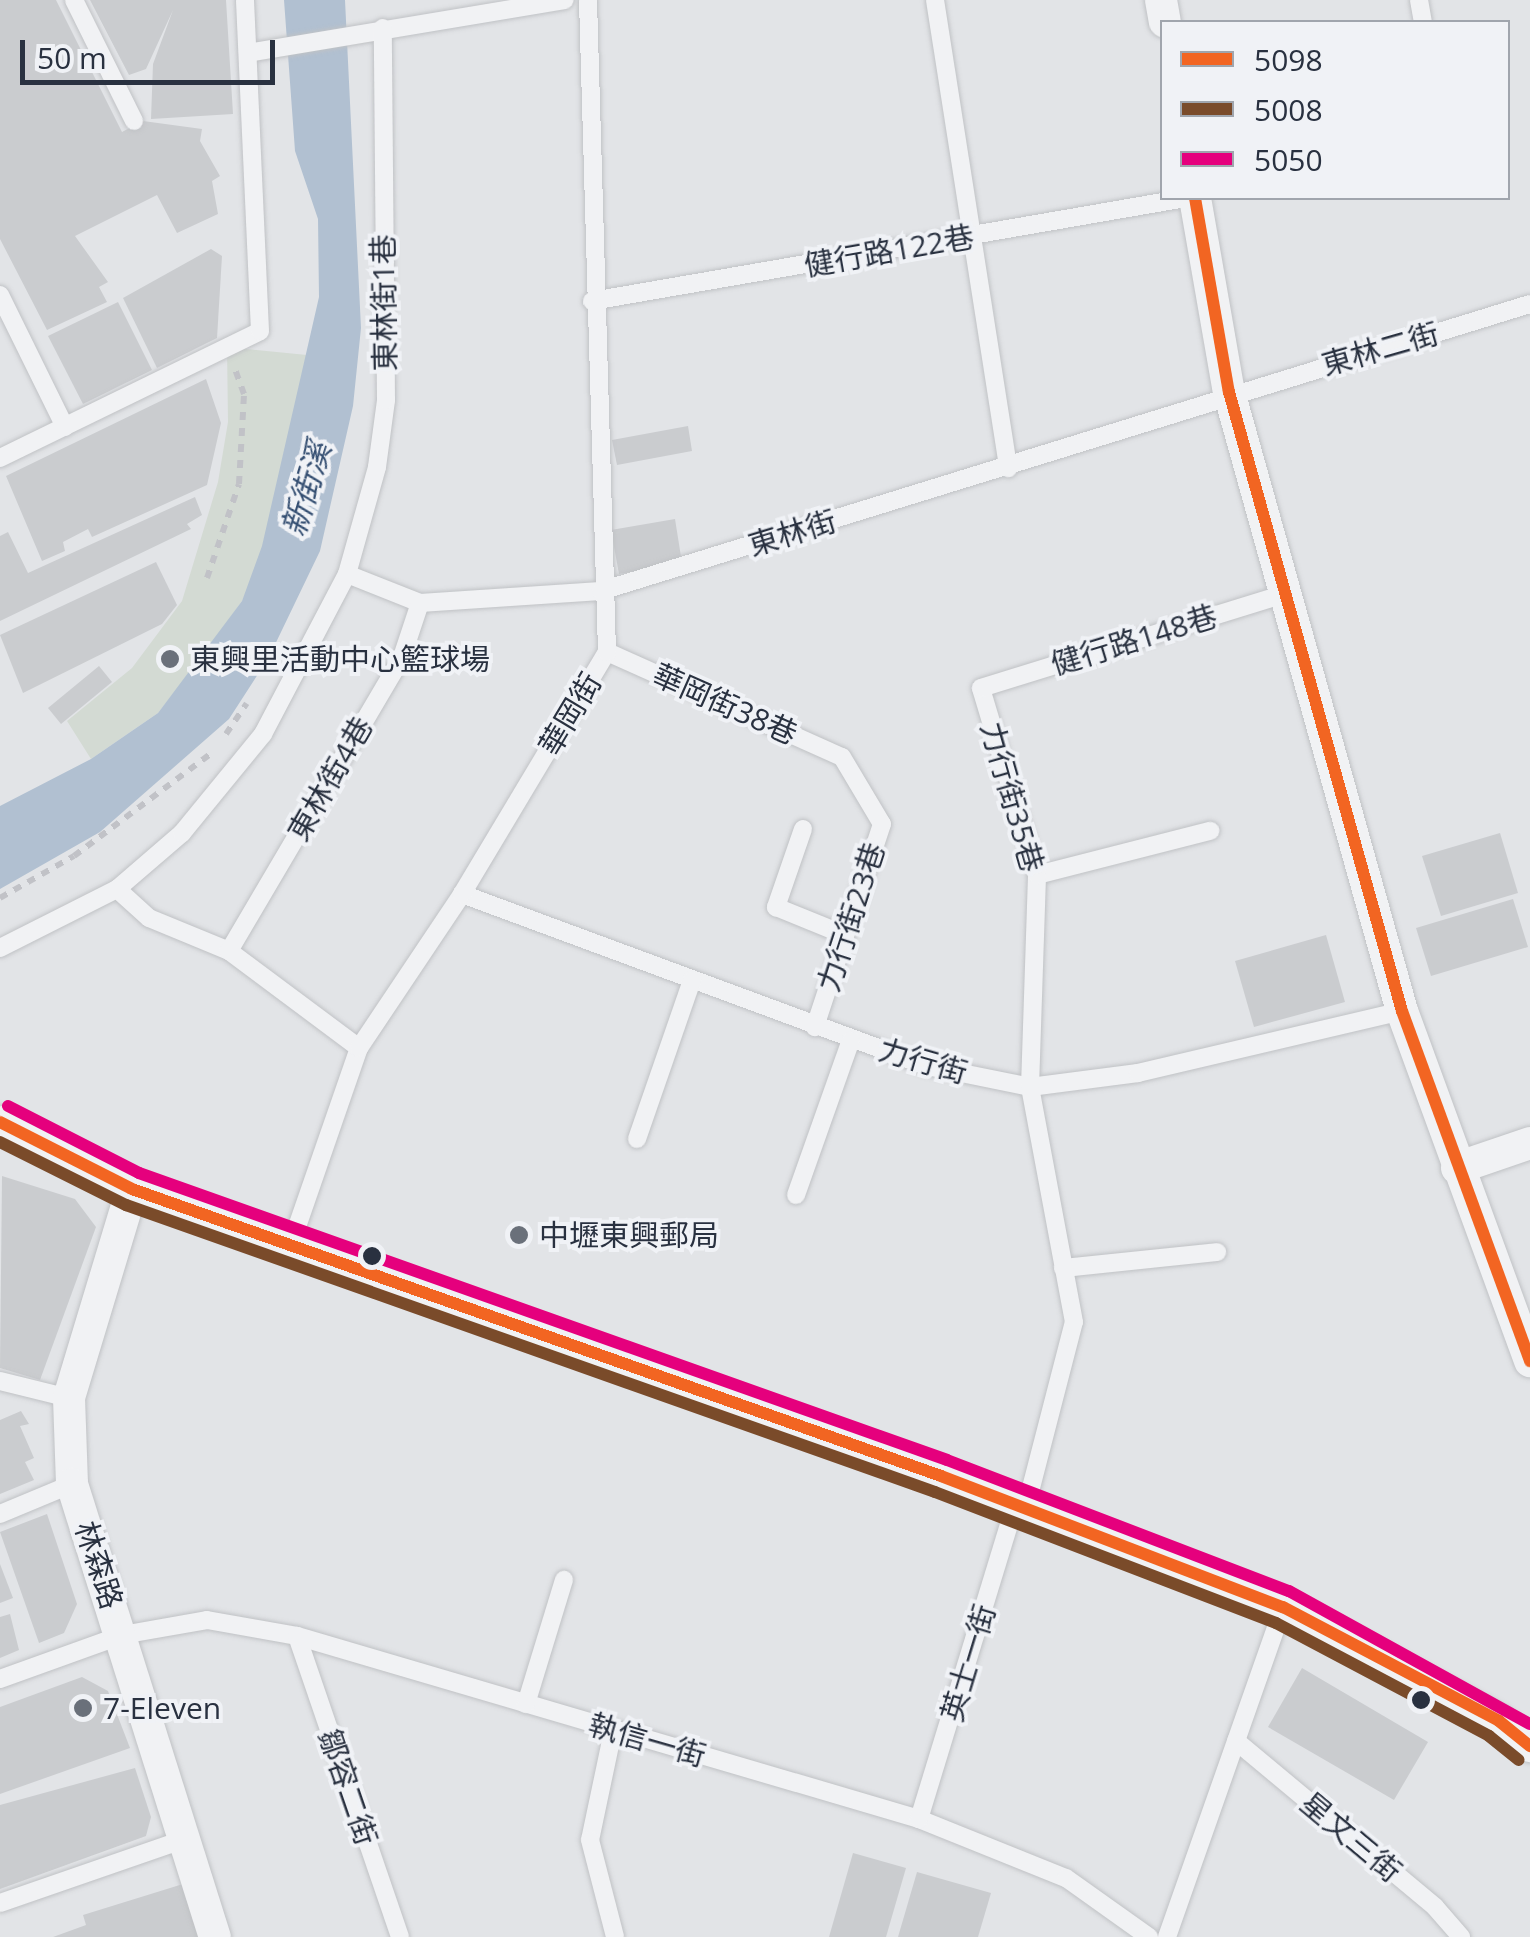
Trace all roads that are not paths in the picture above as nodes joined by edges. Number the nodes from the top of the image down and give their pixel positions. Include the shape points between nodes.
1 (74, 0) edge
2 (246, 0) edge
3 (565, 0) edge
4 (588, 0) edge
5 (935, 0) edge
6 (383, 28) junction
7 (248, 52) junction
8 (134, 121) dead end
9 (1175, 200) edge
10 (1195, 200) edge
11 (971, 238) junction
12 (0, 295) edge
13 (592, 301) junction
14 (1530, 304) edge
15 (1229, 392) junction
16 (65, 426) junction
17 (0, 458) edge
18 (1008, 468) junction
19 (346, 574) junction
20 (601, 591) junction
21 (1287, 593) junction
22 (420, 603) junction
23 (607, 652) junction
24 (980, 688) joint
25 (842, 757) joint
26 (803, 828) dead end
27 (1210, 831) dead end
28 (1038, 875) junction
29 (117, 889) junction
30 (462, 894) junction
31 (846, 934) junction
32 (0, 948) edge
33 (229, 951) junction
34 (692, 980) junction
35 (1402, 1011) junction
36 (815, 1027) junction
37 (851, 1040) junction
38 (359, 1048) junction
39 (1030, 1087) junction
40 (0, 1122) edge
41 (637, 1139) dead end
42 (1530, 1143) edge
43 (1456, 1168) junction
44 (132, 1189) junction
45 (796, 1195) dead end
46 (290, 1247) junction
47 (1217, 1252) dead end
48 (1063, 1268) junction
49 (1530, 1362) edge
50 (0, 1382) edge
51 (68, 1398) junction
52 (72, 1484) junction
53 (1020, 1508) junction
54 (0, 1514) edge
55 (564, 1580) dead end
56 (1283, 1607) junction
57 (122, 1635) junction
58 (297, 1636) junction
59 (0, 1679) edge
60 (526, 1704) junction
61 (614, 1730) junction
62 (1236, 1741) junction
63 (1530, 1746) edge
64 (919, 1819) junction
65 (185, 1839) junction
66 (0, 1902) edge
67 (215, 1937) edge
68 (400, 1937) edge
69 (615, 1937) edge
70 (1149, 1937) edge
71 (1167, 1937) edge
72 (1461, 1937) edge

1 - 8 lane
2 - 7 lane
3 - 6 lane
4 - 13 lane, 華岡街
5 - 11 lane
6 - 7 lane
6 - 19 lane, 東林街1巷 via 386,400 377,467
7 - 16 lane via 260,331
9 - 11 lane, 健行路122巷
10 - 15 street
11 - 13 lane, 健行路122巷
11 - 18 lane
12 - 16 lane
13 - 20 lane, 華岡街
14 - 15 lane, 東林二街
15 - 18 lane, 東林街
15 - 21 street
16 - 17 lane
18 - 20 lane, 東林街
19 - 22 lane, 東林街
19 - 29 lane, 東林街1巷 via 263,734 182,832
20 - 22 lane, 東林街
20 - 23 lane, 華岡街
21 - 24 lane, 健行路148巷
21 - 35 street
22 - 33 lane, 東林街4巷 via 402,657
23 - 25 lane, 華岡街38巷
23 - 30 lane, 華岡街
24 - 28 lane, 力行街35巷
25 - 31 lane, 力行街23巷 via 882,824
26 - 31 lane via 776,908
27 - 28 lane
28 - 39 lane, 力行街35巷
29 - 32 lane, 東林街1巷
29 - 33 lane via 148,918
30 - 34 lane, 力行街
30 - 38 lane, 華岡街
31 - 36 lane, 力行街23巷
33 - 38 lane
34 - 36 lane, 力行街
34 - 41 lane
35 - 39 lane, 力行街 via 1138,1072
35 - 43 street
36 - 37 lane, 力行街
37 - 39 lane, 力行街 via 927,1066
37 - 45 lane
38 - 46 lane, 華岡街
39 - 48 lane, 力行街35巷
40 - 44 street
42 - 43 street
43 - 49 street
44 - 46 street
44 - 51 street, 林森路
46 - 53 street
47 - 48 lane
48 - 53 lane, 英士一街 via 1074,1322
50 - 51 lane
51 - 52 street, 林森路
52 - 54 lane
52 - 57 street, 林森路
53 - 56 street
53 - 64 lane, 英士一街
55 - 60 lane
56 - 62 lane
56 - 63 street via 1499,1721
57 - 58 lane, 執信一街 via 207,1620
57 - 59 lane, 執信一街
57 - 65 street, 林森路
58 - 60 lane, 執信一街
58 - 68 lane, 鄒容二街
60 - 61 lane, 執信一街
61 - 64 lane, 執信一街
61 - 69 lane via 590,1840
62 - 71 lane
62 - 72 lane, 星文三街 via 1435,1907
64 - 70 lane, 執信一街 via 1066,1878
65 - 66 lane
65 - 67 street, 林森路

